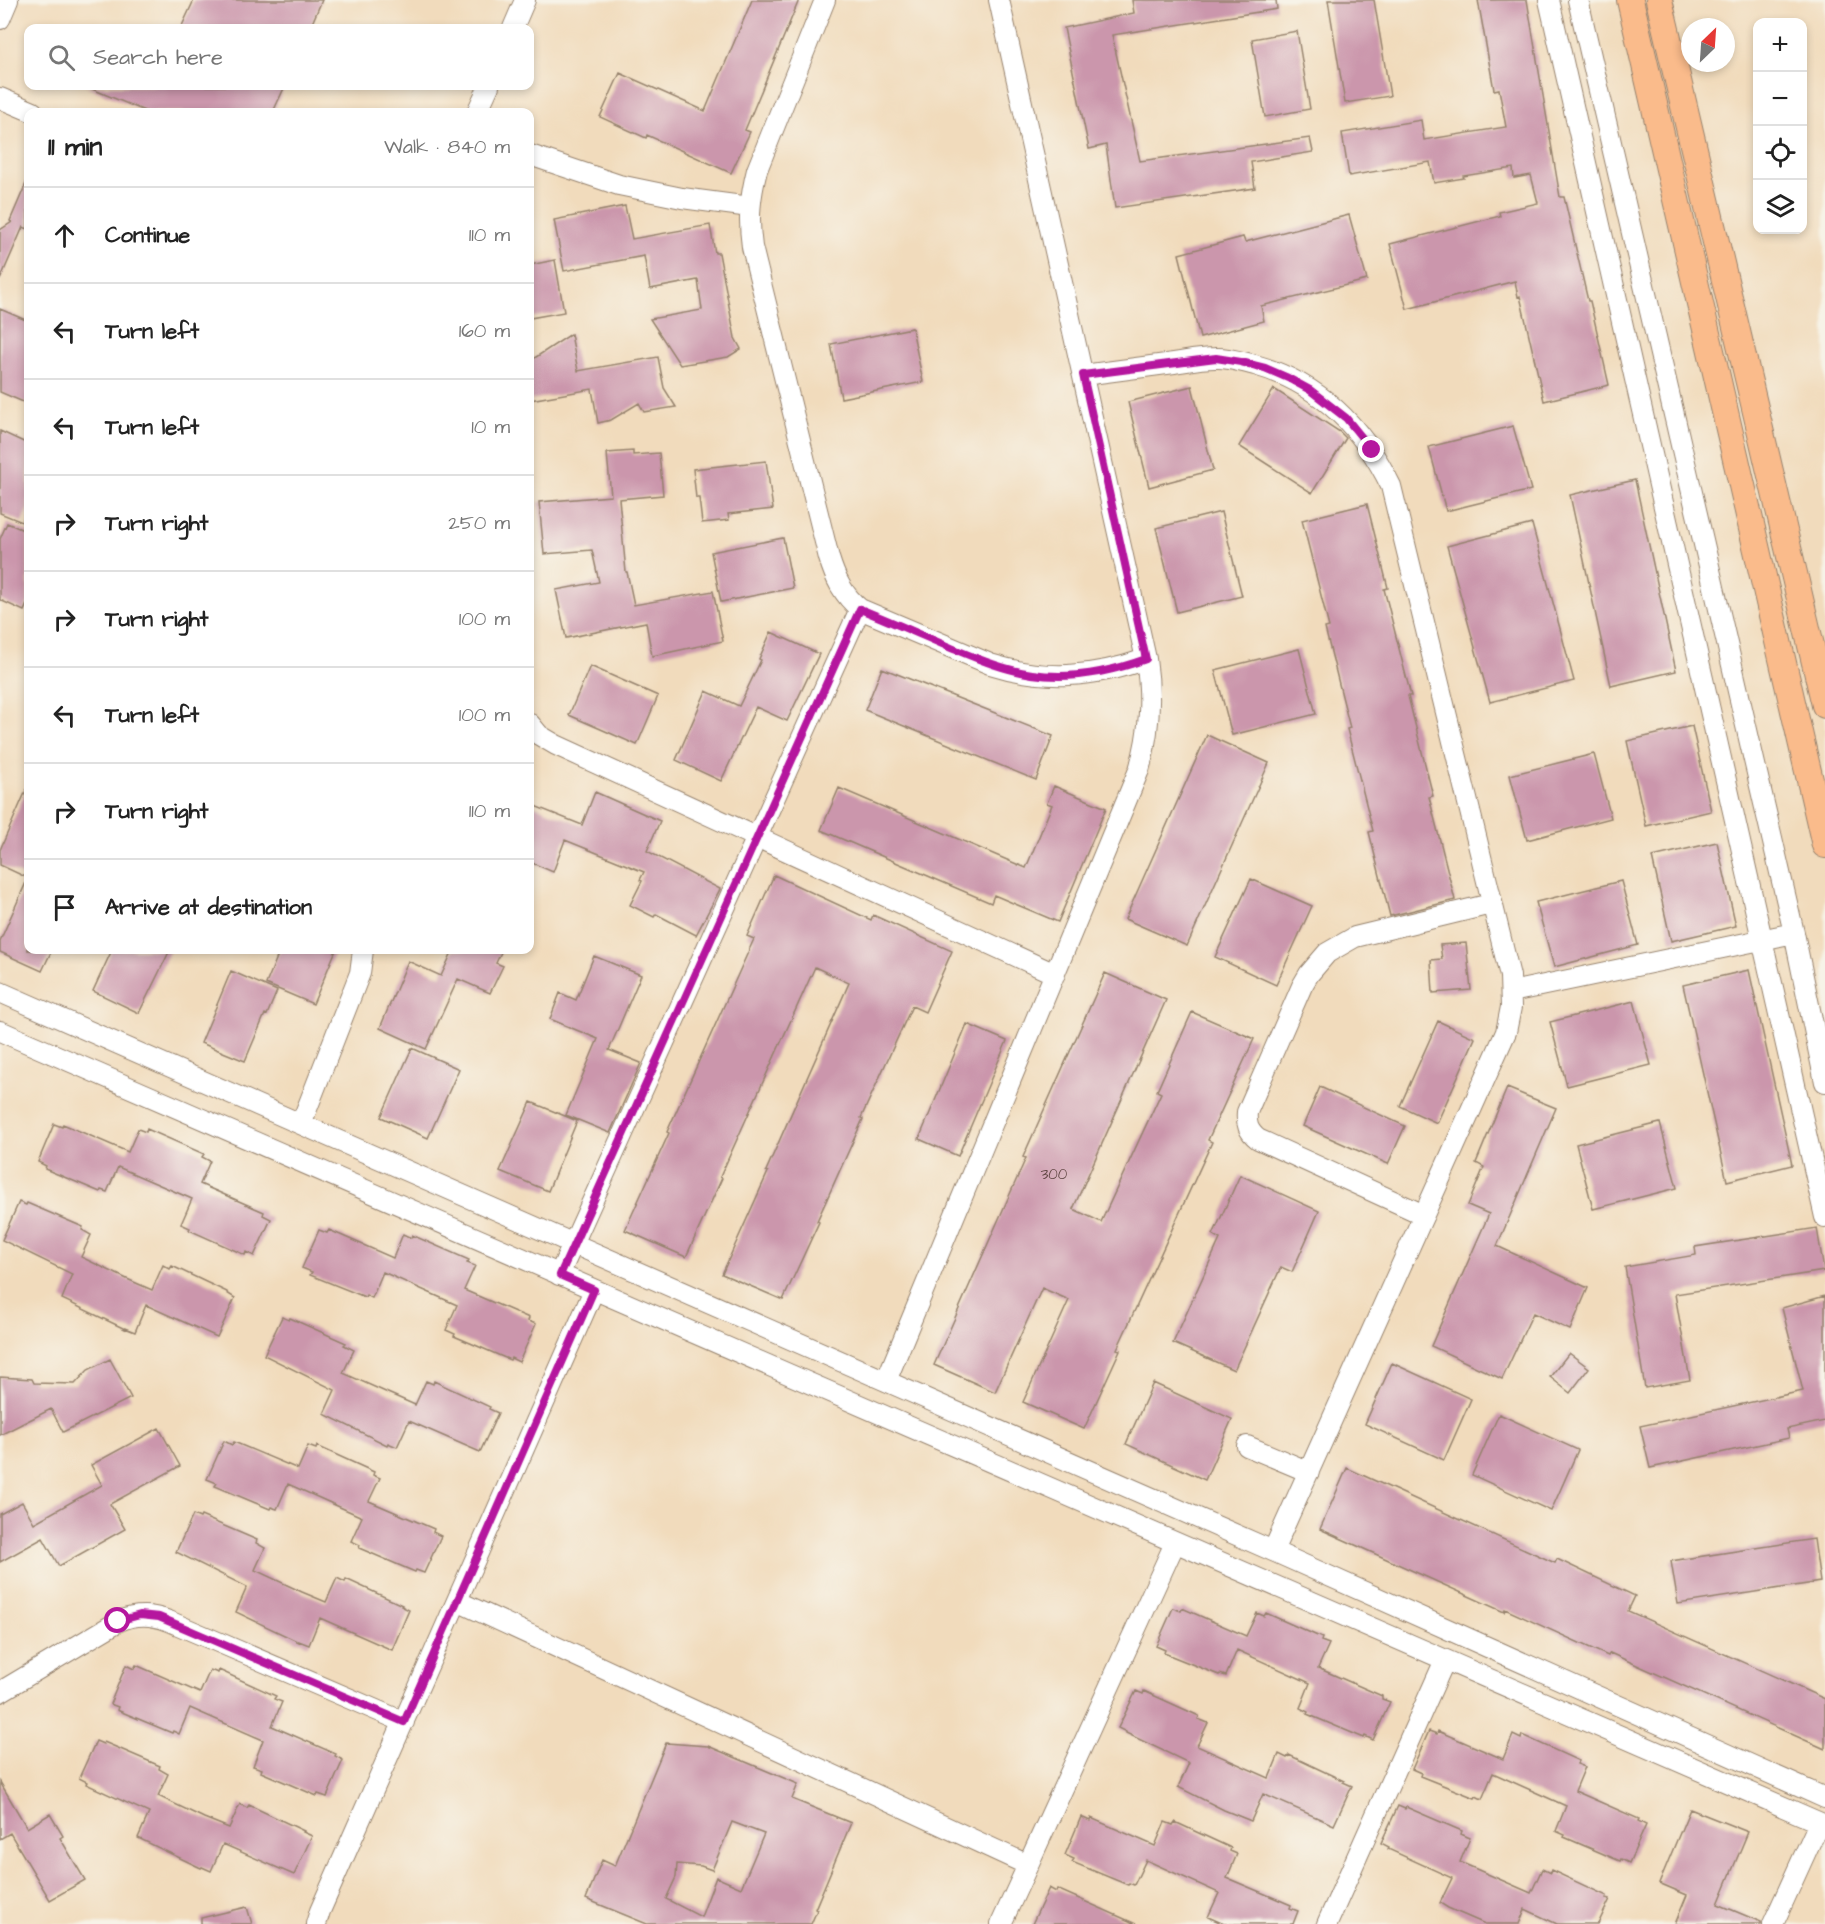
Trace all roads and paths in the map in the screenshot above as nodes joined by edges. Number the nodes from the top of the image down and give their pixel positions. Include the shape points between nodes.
1 (8, 0) edge
2 (525, 0) edge
3 (825, 0) edge
4 (999, 0) edge
5 (1549, 0) edge
6 (1578, 0) edge
7 (1630, 0) edge
8 (1659, 0) edge
9 (0, 20) edge
10 (515, 24) edge
11 (487, 90) edge
12 (0, 98) edge
13 (24, 108) edge
14 (479, 108) edge
15 (534, 156) edge
16 (750, 207) junction
17 (1083, 375) junction
18 (860, 609) junction
19 (1146, 659) junction
20 (1825, 705) edge
21 (534, 728) edge
22 (757, 837) junction
23 (1825, 845) edge
24 (1491, 904) junction
25 (1794, 933) junction
26 (1762, 939) junction
27 (362, 954) edge
28 (1054, 974) junction
29 (0, 992) edge
30 (1511, 992) junction
31 (0, 1031) edge
32 (1825, 1082) edge
33 (302, 1124) junction
34 (1424, 1215) junction
35 (1825, 1217) edge
36 (573, 1244) junction
37 (560, 1275) junction
38 (594, 1290) junction
39 (886, 1381) junction
40 (1247, 1446) dead end
41 (1053, 1454) junction
42 (1309, 1472) junction
43 (1040, 1484) junction
44 (1175, 1543) junction
45 (1273, 1551) junction
46 (457, 1601) junction
47 (1445, 1660) junction
48 (0, 1692) edge
49 (404, 1722) junction
50 (1825, 1798) edge
51 (1822, 1824) edge
52 (1028, 1865) junction
53 (316, 1924) edge
54 (1001, 1924) edge
55 (1327, 1924) edge
56 (1773, 1924) edge

1 - 9 street
2 - 10 street
3 - 16 street via 757,170
4 - 17 street
5 - 26 street
6 - 25 street
7 - 23 main road
8 - 20 main road
11 - 14 street
12 - 13 street
15 - 16 street via 619,185
16 - 18 street via 752,246 833,570 845,594
17 - 19 street
17 - 24 street via 1216,358 1241,362 1265,368 1310,390 1360,434 1391,486
18 - 19 street via 990,664 1032,674 1100,672
18 - 22 street
19 - 28 street via 1150,706 1139,770
21 - 22 street via 556,745
22 - 28 street
22 - 36 street
24 - 30 street
24 - 34 street via 1355,936 1327,954 1302,986 1247,1112 1249,1130 1258,1139
25 - 26 street
25 - 32 street
26 - 30 street
26 - 35 street
27 - 33 street via 360,973
28 - 39 street
29 - 33 street
30 - 34 street via 1506,1032
31 - 37 street
33 - 36 street
34 - 42 street
36 - 37 street
36 - 39 street
37 - 38 street
38 - 43 street
38 - 46 street
39 - 41 street
40 - 42 street
41 - 43 street
41 - 45 street
42 - 45 street
43 - 44 street
44 - 47 street
44 - 52 street
45 - 50 street
46 - 49 street
46 - 52 street
47 - 51 street
47 - 55 street
48 - 49 street via 118,1621 150,1615
49 - 53 street
51 - 56 street
52 - 54 street

